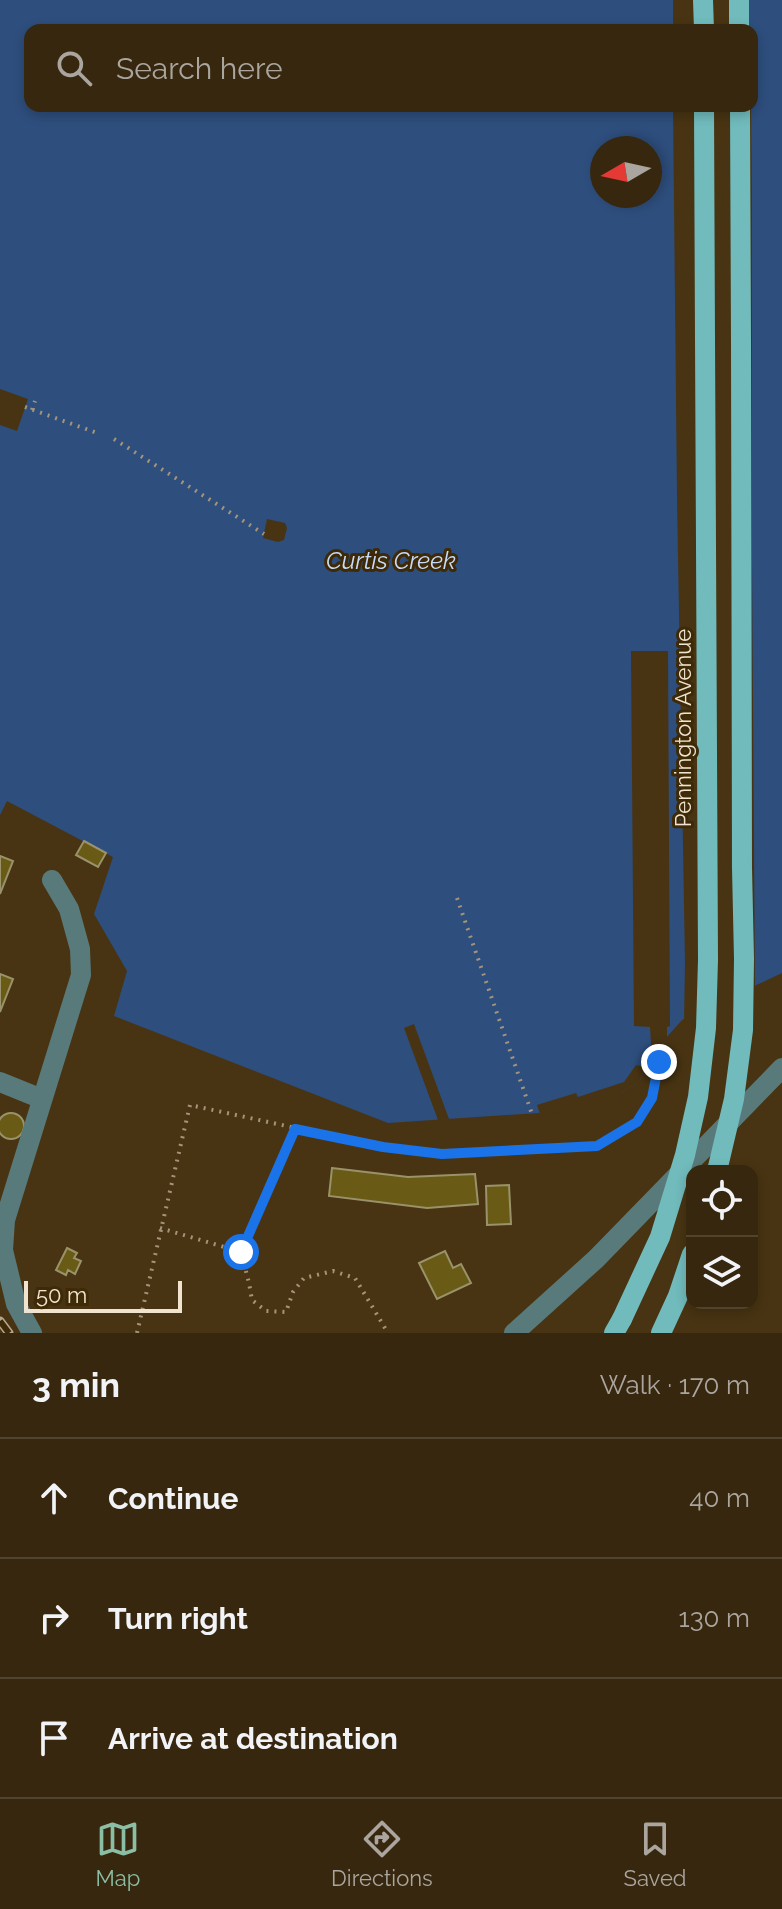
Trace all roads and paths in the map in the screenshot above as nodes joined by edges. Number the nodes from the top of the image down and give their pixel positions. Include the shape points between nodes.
1 (703, 0) edge
2 (739, 0) edge
3 (704, 24) edge
4 (739, 24) edge
5 (704, 112) edge
6 (740, 112) edge
7 (35, 401) dead end
8 (25, 407) dead end
9 (32, 410) junction
10 (97, 433) dead end
11 (114, 439) dead end
12 (264, 534) dead end
13 (52, 880) dead end
14 (457, 898) dead end
15 (659, 1062) dead end
16 (782, 1068) edge
17 (0, 1082) edge
18 (42, 1099) junction
19 (532, 1114) dead end
20 (295, 1129) junction
21 (718, 1165) edge
22 (160, 1228) junction
23 (241, 1252) junction
24 (686, 1272) edge
25 (618, 1326) edge
26 (32, 1333) edge
27 (137, 1333) edge
28 (388, 1333) edge
29 (514, 1333) edge
30 (661, 1333) edge

1 - 3 main road
2 - 4 main road
5 - 25 main road, Pennington Avenue, bridge via 706,1028 685,1155 660,1237
6 - 21 main road, bridge via 744,987 734,1099
7 - 9 path
8 - 9 path
9 - 10 path
11 - 12 path
13 - 18 street via 69,909 81,975
14 - 19 path
15 - 20 path via 652,1098 637,1122 597,1146 442,1154
16 - 29 street via 596,1259
17 - 18 street
18 - 26 street via 5,1220 3,1250 16,1304
20 - 22 path via 190,1105
20 - 23 path
22 - 23 path
22 - 27 path
23 - 28 path via 252,1300 266,1311 286,1312 304,1278 333,1271 355,1278
24 - 30 main road

